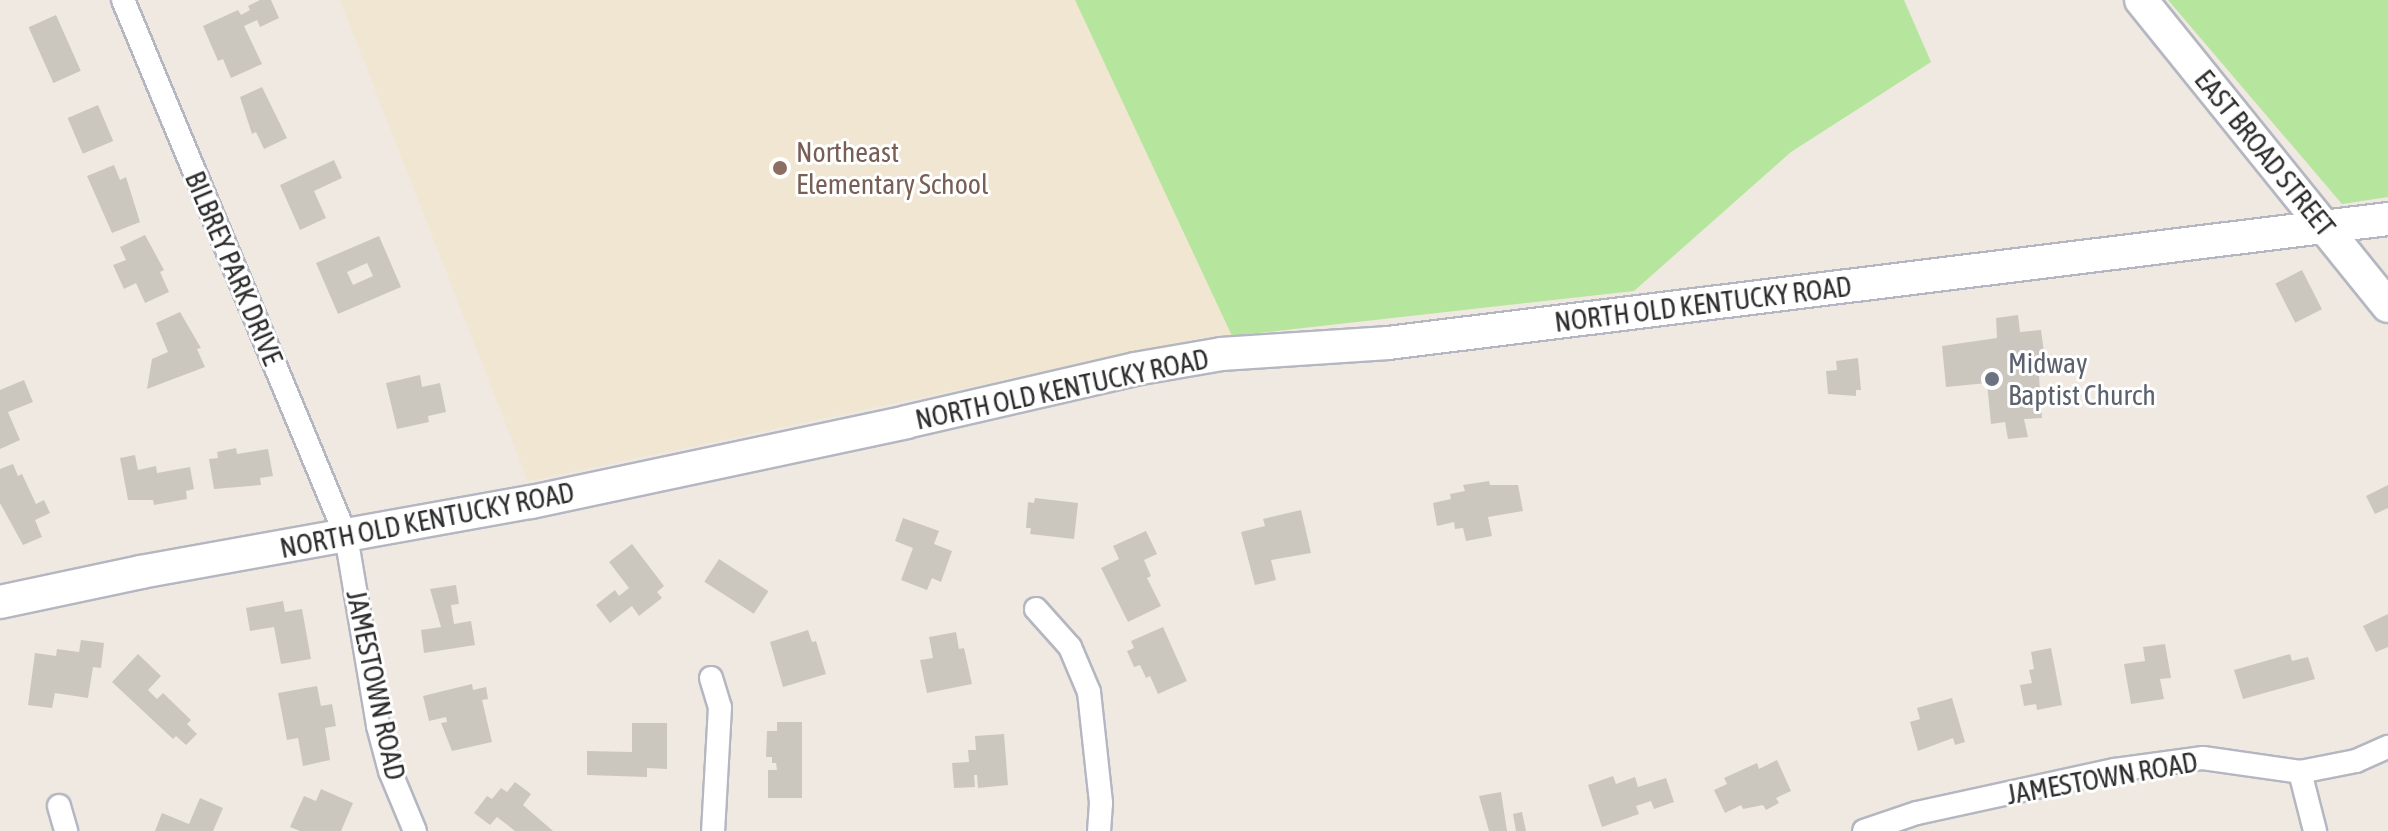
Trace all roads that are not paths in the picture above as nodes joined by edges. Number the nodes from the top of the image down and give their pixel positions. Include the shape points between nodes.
1 (123, 0) edge
2 (2141, 0) edge
3 (2388, 219) edge
4 (2326, 227) junction
5 (2388, 306) edge
6 (346, 536) junction
7 (0, 602) edge
8 (1036, 609) dead end
9 (711, 678) dead end
10 (2388, 747) edge
11 (2300, 772) junction
12 (59, 806) dead end
13 (66, 831) edge
14 (415, 831) edge
15 (713, 831) edge
16 (1099, 831) edge
17 (1864, 831) edge
18 (2315, 831) edge

1 - 6 street, BILBREY PARK DRIVE
2 - 4 street, EAST BROAD STREET
3 - 4 street, NORTH OLD KENTUCKY ROAD
4 - 5 street, EAST BROAD STREET
4 - 6 street, NORTH OLD KENTUCKY ROAD via 1388,343 1222,354 531,502
6 - 7 street, NORTH OLD KENTUCKY ROAD
6 - 14 street, JAMESTOWN ROAD via 378,726
8 - 16 street via 1070,647 1089,692 1101,803
9 - 15 street via 720,707
10 - 11 street, JAMESTOWN ROAD via 2356,761
11 - 17 street, JAMESTOWN ROAD via 2203,758 1917,813
11 - 18 street
12 - 13 street

